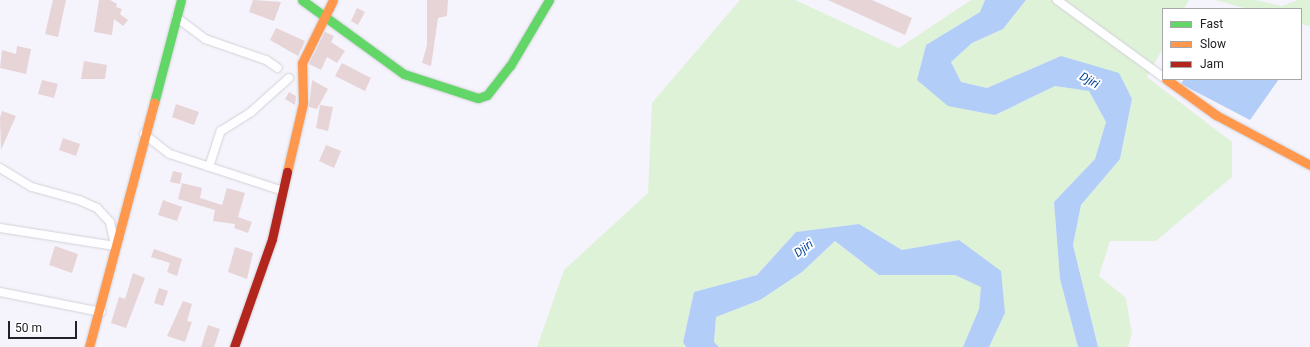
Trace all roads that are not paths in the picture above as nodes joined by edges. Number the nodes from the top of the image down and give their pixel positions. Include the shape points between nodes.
1 (181, 0) edge
2 (302, 0) edge
3 (333, 0) edge
4 (549, 0) edge
5 (1057, 0) edge
6 (176, 16) junction
7 (326, 18) junction
8 (278, 68) dead end
9 (1162, 76) edge
10 (289, 78) dead end
11 (1167, 80) edge
12 (144, 134) junction
13 (1310, 165) edge
14 (209, 167) junction
15 (0, 168) edge
16 (283, 191) junction
17 (0, 228) edge
18 (115, 246) junction
19 (0, 292) edge
20 (101, 312) junction
21 (90, 347) edge
22 (234, 347) edge

1 - 6 street
2 - 7 street
3 - 7 street
4 - 7 street via 510,66 487,95 478,98 404,74 382,61
5 - 9 street
6 - 8 street via 205,39 266,60
6 - 12 street
7 - 16 street via 302,64 303,103
10 - 14 street via 251,112 221,131
11 - 13 street via 1216,115
12 - 14 street via 166,152
12 - 18 street
14 - 16 street
15 - 18 street via 32,187 79,200 97,208 110,222
16 - 22 street via 266,261
17 - 18 street
18 - 20 street
19 - 20 street
20 - 21 street

